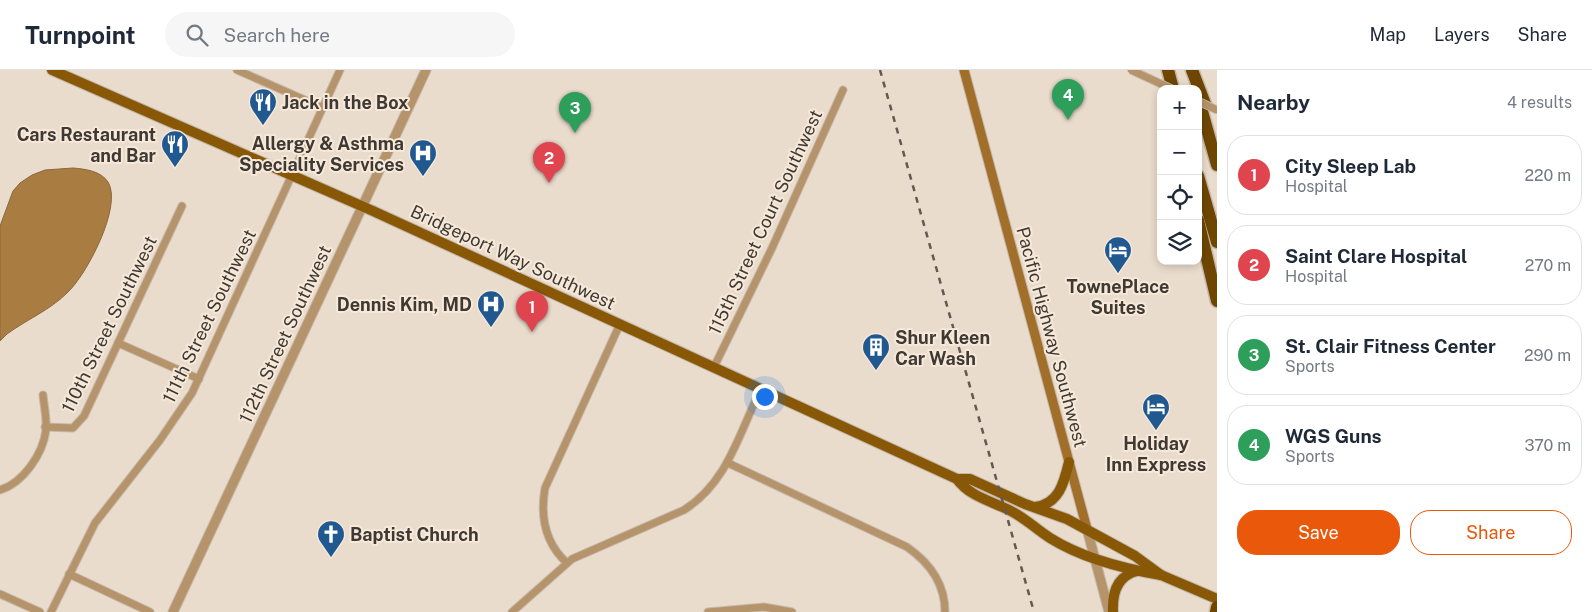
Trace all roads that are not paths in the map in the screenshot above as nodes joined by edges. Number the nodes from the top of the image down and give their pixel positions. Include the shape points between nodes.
1 (237, 70) edge
2 (340, 70) edge
3 (426, 70) edge
4 (964, 70) edge
5 (1132, 70) edge
6 (1167, 70) edge
7 (1191, 70) edge
8 (56, 71) edge
9 (1164, 85) edge
10 (1168, 85) edge
11 (1172, 85) edge
12 (1195, 85) edge
13 (844, 90) dead end
14 (1202, 101) edge
15 (323, 108) junction
16 (1217, 110) edge
17 (1202, 113) edge
18 (1217, 134) edge
19 (1217, 165) edge
20 (292, 175) junction
21 (1202, 190) edge
22 (182, 206) dead end
23 (361, 206) junction
24 (1202, 237) edge
25 (1217, 242) edge
26 (1217, 301) edge
27 (620, 324) junction
28 (118, 343) junction
29 (714, 367) junction
30 (199, 379) junction
31 (761, 389) junction
32 (43, 395) dead end
33 (46, 428) junction
34 (1069, 462) junction
35 (728, 463) junction
36 (957, 480) junction
37 (0, 490) edge
38 (1033, 507) junction
39 (1087, 529) junction
40 (1093, 557) junction
41 (566, 564) junction
42 (1146, 564) junction
43 (1138, 571) junction
44 (69, 574) junction
45 (1162, 575) junction
46 (0, 594) edge
47 (1217, 599) edge
48 (1217, 607) edge
49 (40, 612) edge
50 (51, 612) edge
51 (150, 612) edge
52 (173, 612) edge
53 (512, 612) edge
54 (708, 612) edge
55 (792, 612) edge
56 (945, 612) edge
57 (1111, 612) edge
58 (1216, 612) edge

1 - 15 street
2 - 15 street, 111th Street Southwest
3 - 23 street, 112th Street Southwest
4 - 34 main road, Pacific Highway Southwest
5 - 9 street, bridge
6 - 10 highway
6 - 11 highway
7 - 12 highway
7 - 18 highway
8 - 20 main road, Bridgeport Way Southwest
13 - 29 street, 115th Street Court Southwest
14 - 16 street, bridge
15 - 20 street, 111th Street Southwest
17 - 19 highway
20 - 23 main road, Bridgeport Way Southwest
20 - 30 street, 111th Street Southwest
21 - 25 highway
22 - 28 street, 110th Street Southwest
23 - 27 main road, Bridgeport Way Southwest
23 - 52 street, 112th Street Southwest
24 - 26 highway
27 - 29 main road, Bridgeport Way Southwest
27 - 41 street via 545,488 544,526 554,549
28 - 30 street
28 - 33 street, 110th Street Southwest via 77,426
29 - 31 main road, Bridgeport Way Southwest
30 - 44 street, 111th Street Southwest via 160,440 102,512
31 - 35 street
31 - 36 main road, Bridgeport Way Southwest
32 - 33 street, 110th Street Southwest
33 - 37 street, 110th Street Southwest via 39,450 26,472
34 - 38 main road via 1055,498
34 - 39 main road, Pacific Highway Southwest
35 - 41 street via 710,490 684,510 581,554
35 - 56 street via 902,544 929,564 940,585
36 - 38 main road, Bridgeport Way Southwest via 970,479
36 - 40 main road, Bridgeport Way Southwest via 964,489 1010,510 1050,538
38 - 39 main road, Bridgeport Way Southwest
39 - 40 street, Pacific Highway Southwest
39 - 42 main road, Bridgeport Way Southwest
40 - 42 main road via 1112,556 1130,563
40 - 43 main road, Bridgeport Way Southwest
40 - 57 street, Pacific Highway Southwest
41 - 53 street
42 - 45 main road, Bridgeport Way Southwest
43 - 45 main road, Bridgeport Way Southwest
43 - 57 main road via 1126,575 1119,582
44 - 50 street, 111th Street Southwest
44 - 51 street
45 - 47 main road, Bridgeport Way Southwest
46 - 49 street
48 - 58 highway
54 - 55 street via 755,607

